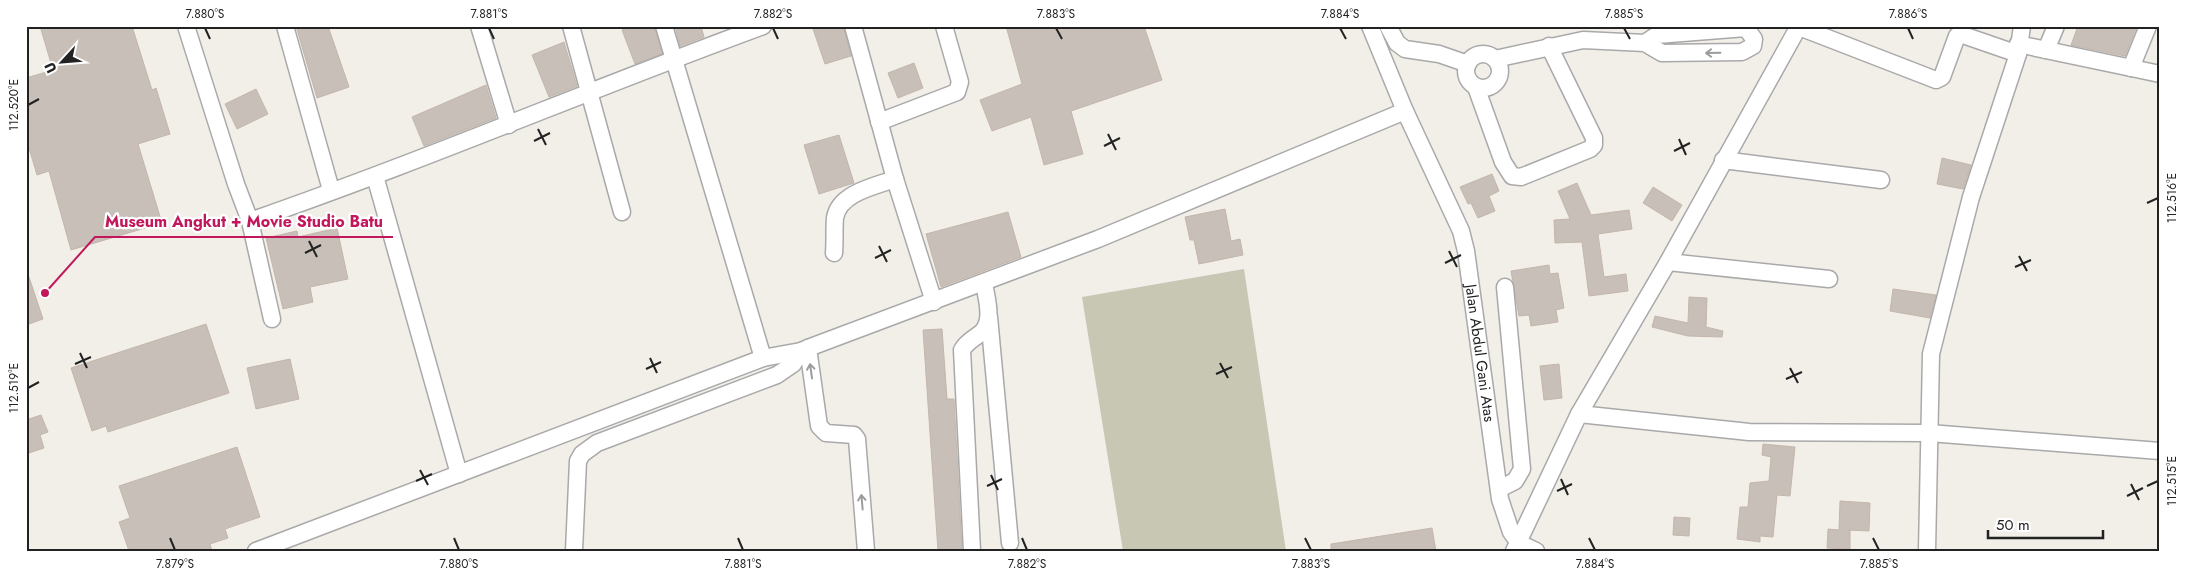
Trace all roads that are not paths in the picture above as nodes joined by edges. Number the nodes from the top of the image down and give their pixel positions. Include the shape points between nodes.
1 (186, 26) edge
2 (285, 26) edge
3 (479, 26) edge
4 (571, 26) edge
5 (664, 26) edge
6 (763, 26) edge
7 (853, 26) edge
8 (944, 26) edge
9 (1370, 26) edge
10 (1388, 26) edge
11 (1799, 26) edge
12 (2022, 26) edge
13 (2056, 26) edge
14 (2148, 26) edge
15 (1645, 44) junction
16 (1549, 46) junction
17 (2018, 49) junction
18 (2046, 50) junction
19 (674, 59) junction
20 (1496, 59) junction
21 (1468, 64) junction
22 (2131, 68) junction
23 (2160, 74) edge
24 (1476, 87) junction
25 (589, 93) junction
26 (1405, 111) junction
27 (879, 122) junction
28 (509, 126) junction
29 (1724, 160) junction
30 (375, 176) junction
31 (895, 179) junction
32 (1881, 180) dead end
33 (331, 190) junction
34 (622, 212) dead end
35 (250, 221) junction
36 (834, 253) dead end
37 (1668, 262) junction
38 (1829, 279) dead end
39 (984, 283) junction
40 (1505, 287) dead end
41 (934, 302) junction
42 (988, 315) junction
43 (272, 319) dead end
44 (804, 349) junction
45 (763, 358) junction
46 (1579, 414) junction
47 (1929, 433) junction
48 (2160, 451) edge
49 (459, 474) junction
50 (1499, 489) junction
51 (1010, 543) dead end
52 (1517, 547) edge
53 (256, 551) edge
54 (574, 551) edge
55 (866, 551) edge
56 (972, 551) edge
57 (1536, 551) edge
58 (1927, 551) edge

1 - 35 street
2 - 33 street
3 - 28 street
4 - 25 street
5 - 19 street
6 - 19 street
7 - 27 street
8 - 27 street via 960,82 957,92
9 - 26 street, Jalan Abdul Gani Atas
10 - 21 street via 1397,44 1405,49 1439,54
11 - 17 street via 1936,80 1942,77 1960,34
11 - 29 street
12 - 17 street
13 - 18 street
14 - 22 street
15 -> 15 street via 1657,35 1746,28 1754,39 1752,46 1742,52 1662,53
15 - 16 street via 1583,40
16 - 20 street
16 - 24 street via 1594,138 1594,145 1590,148 1521,177 1512,176 1503,162
17 - 18 street
17 - 47 street via 1971,197 1931,354
18 - 22 street
19 - 25 street
19 - 45 street
20 - 21 street via 1483,54 1471,58
20 - 24 street via 1500,72 1495,84
21 - 24 street via 1467,77
22 - 23 street
25 - 28 street
25 - 34 street
26 - 39 street
26 - 50 street, Jalan Abdul Gani Atas via 1454,215 1466,251
27 - 31 street
28 - 30 street
29 - 32 street
29 - 37 street
30 - 33 street
30 - 49 street
31 - 36 street via 863,190 842,203 836,216
31 - 41 street
33 - 35 street
35 - 43 street
37 - 38 street
37 - 46 street
39 - 41 street
39 - 42 street
40 - 50 street via 1522,469 1514,482
41 - 44 street
42 - 51 street
42 - 56 street via 985,328 962,350
44 - 45 street
44 - 54 street via 793,364 777,375 590,447 578,461
55 -> 44 street via 857,439 854,435 826,432 819,426
45 - 49 street
46 - 47 street via 1749,432
46 - 52 street
47 - 48 street
47 - 58 street
49 - 53 street
50 - 52 street, Jalan Abdul Gani Atas
52 - 57 street

